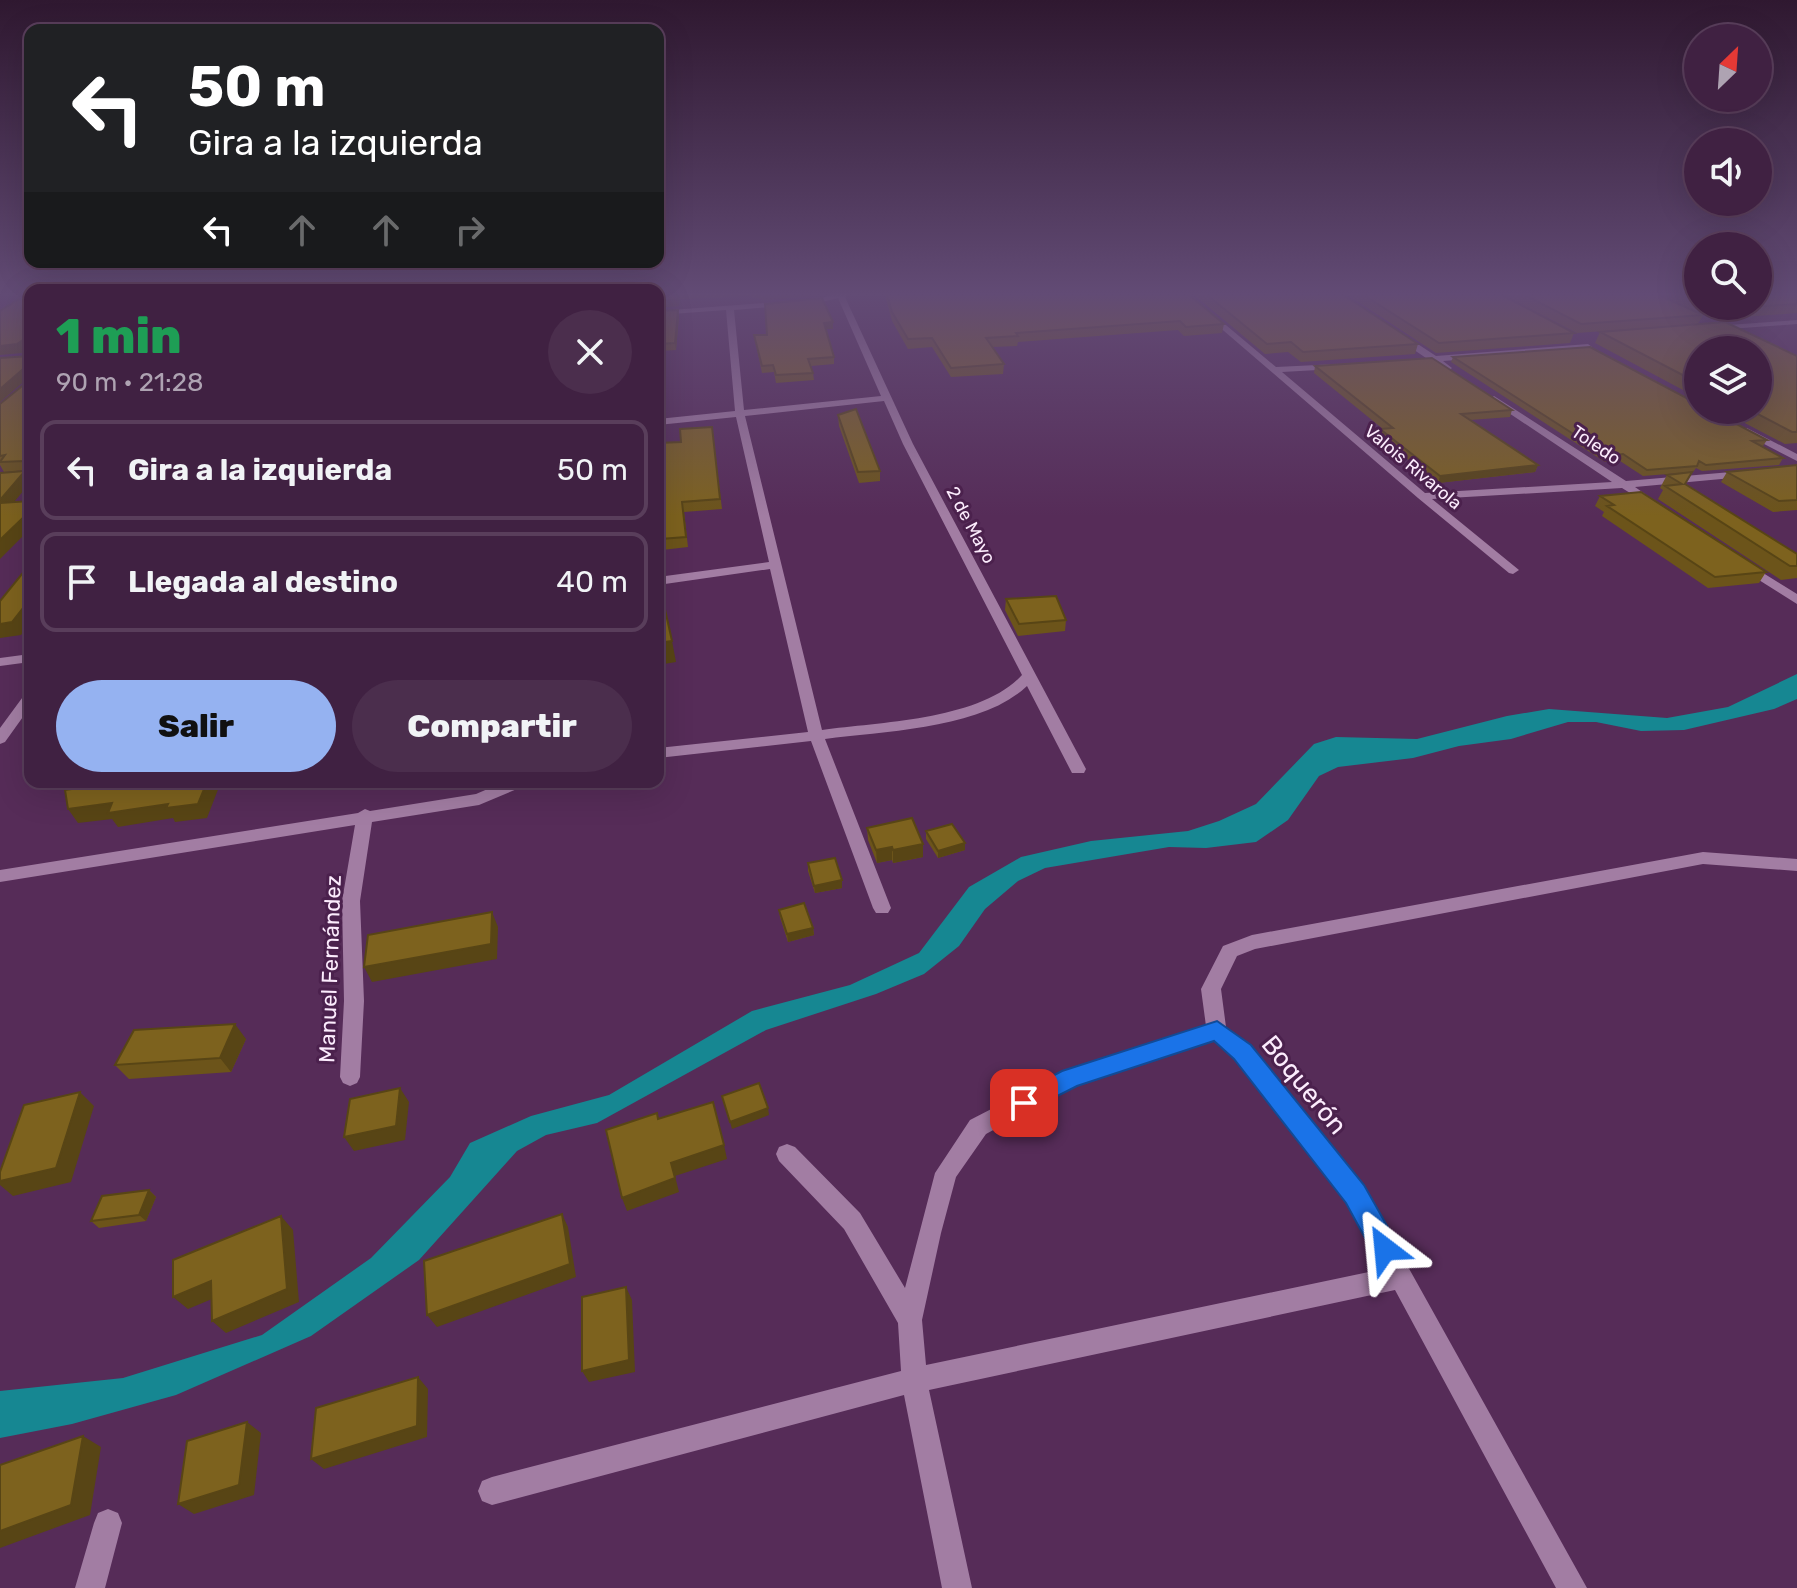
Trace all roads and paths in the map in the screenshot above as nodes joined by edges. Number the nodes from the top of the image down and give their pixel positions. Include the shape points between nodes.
1 (736, 368) edge
2 (873, 368) edge
3 (1299, 368) edge
4 (1447, 368) edge
5 (1274, 370) joint
6 (1458, 375) edge
7 (1484, 392) edge
8 (886, 398) junction
9 (740, 414) junction
10 (664, 421) edge
11 (1732, 424) edge
12 (1797, 458) edge
13 (1750, 473) edge
14 (1623, 485) junction
15 (1422, 496) junction
16 (1660, 509) edge
17 (1735, 559) edge
18 (777, 564) junction
19 (1513, 570) dead end
20 (664, 580) edge
21 (1797, 600) edge
22 (24, 659) edge
23 (0, 662) edge
24 (1029, 675) junction
25 (24, 705) edge
26 (816, 736) junction
27 (0, 739) edge
28 (664, 752) edge
29 (1078, 769) dead end
30 (504, 788) edge
31 (365, 815) junction
32 (1797, 865) edge
33 (0, 876) edge
34 (882, 908) dead end
35 (1217, 1031) junction
36 (350, 1077) dead end
37 (787, 1154) dead end
38 (1401, 1277) junction
39 (910, 1320) junction
40 (914, 1380) junction
41 (492, 1491) dead end
42 (108, 1523) dead end
43 (90, 1588) edge
44 (957, 1588) edge
45 (1572, 1588) edge

1 - 9 street
2 - 8 street, 2 de Mayo
3 - 5 street
4 - 6 street
5 - 15 street, Valois Rivarola
7 - 14 street, Toledo
8 - 9 street
8 - 24 street, 2 de Mayo
9 - 10 street
9 - 18 street
11 - 12 street
13 - 14 street
14 - 15 street
14 - 16 street, Toledo
15 - 19 street, Valois Rivarola
17 - 21 street
18 - 20 street
18 - 26 street
22 - 23 street
24 - 26 street via 1017,691 962,715
24 - 29 street, 2 de Mayo
25 - 27 street
26 - 28 street
26 - 34 street
30 - 31 street via 479,799
31 - 33 street
31 - 36 street, Manuel Fernández via 351,901
32 - 35 street via 1703,858 1252,942 1230,951 1211,989
35 - 38 street, Boquerón via 1243,1052 1355,1194
35 - 39 street via 1070,1078 978,1127 946,1173
37 - 39 street via 852,1221
38 - 40 street
38 - 45 street, Boquerón
39 - 40 street
40 - 41 street
40 - 44 street
42 - 43 street

